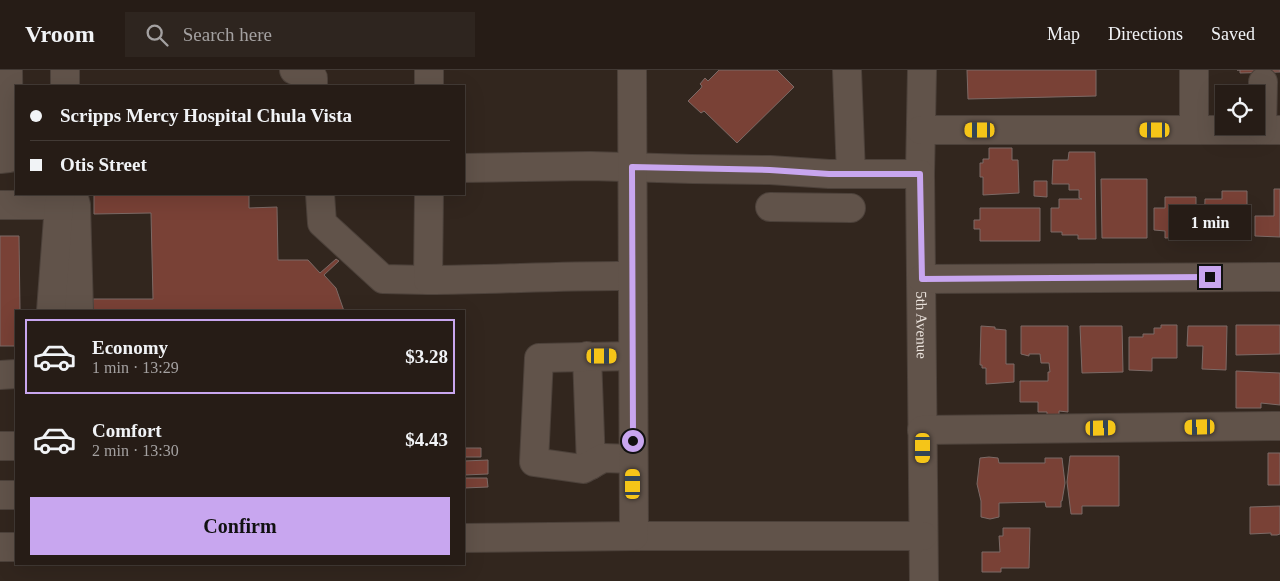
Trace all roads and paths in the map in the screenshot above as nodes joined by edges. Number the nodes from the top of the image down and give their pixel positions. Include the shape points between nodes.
1 (8, 70) edge
2 (64, 70) edge
3 (294, 70) edge
4 (429, 70) edge
5 (632, 70) edge
6 (847, 70) edge
7 (922, 70) edge
8 (1194, 70) edge
9 (1263, 82) dead end
10 (65, 85) edge
11 (313, 85) edge
12 (429, 85) edge
13 (4, 103) edge
14 (921, 130) junction
15 (1194, 130) junction
16 (1271, 130) edge
17 (0, 159) edge
18 (632, 167) junction
19 (465, 168) edge
20 (851, 174) junction
21 (920, 174) junction
22 (320, 195) edge
23 (429, 195) edge
24 (64, 197) edge
25 (0, 205) edge
26 (770, 207) dead end
27 (851, 208) dead end
28 (632, 276) junction
29 (1280, 277) edge
30 (922, 279) junction
31 (428, 280) junction
32 (51, 310) edge
33 (79, 310) edge
34 (587, 356) junction
35 (633, 356) junction
36 (15, 374) edge
37 (0, 375) edge
38 (1280, 426) edge
39 (922, 430) junction
40 (0, 446) edge
41 (15, 446) edge
42 (633, 458) junction
43 (590, 465) junction
44 (0, 495) edge
45 (15, 495) edge
46 (634, 536) junction
47 (923, 536) junction
48 (465, 538) edge
49 (0, 547) edge
50 (15, 547) edge
51 (924, 581) edge

1 - 13 street
2 - 10 street
3 - 11 street via 313,78
4 - 12 street
5 - 18 street
6 - 20 street
7 - 14 street, 5th Avenue
8 - 15 street
9 - 16 street
13 - 17 street via 9,158
14 - 15 street
14 - 21 street, 5th Avenue
15 - 16 street
18 - 19 street
18 - 20 street
18 - 28 street
20 - 21 street
21 - 30 street, 5th Avenue
22 - 31 street via 322,223 383,279
23 - 31 street
24 - 25 street
24 - 32 street
24 - 33 street via 76,205
26 - 27 street
28 - 31 street
28 - 35 street
29 - 30 street
30 - 39 street, 5th Avenue
34 - 35 street
34 - 43 street
34 - 43 street via 539,358 534,462 584,469
35 - 42 street
36 - 37 street
38 - 39 street
39 - 47 street, 5th Avenue
40 - 41 street
42 - 43 street via 604,458
42 - 46 street
44 - 45 street
46 - 47 street
46 - 48 street
47 - 51 street, 5th Avenue
49 - 50 street

